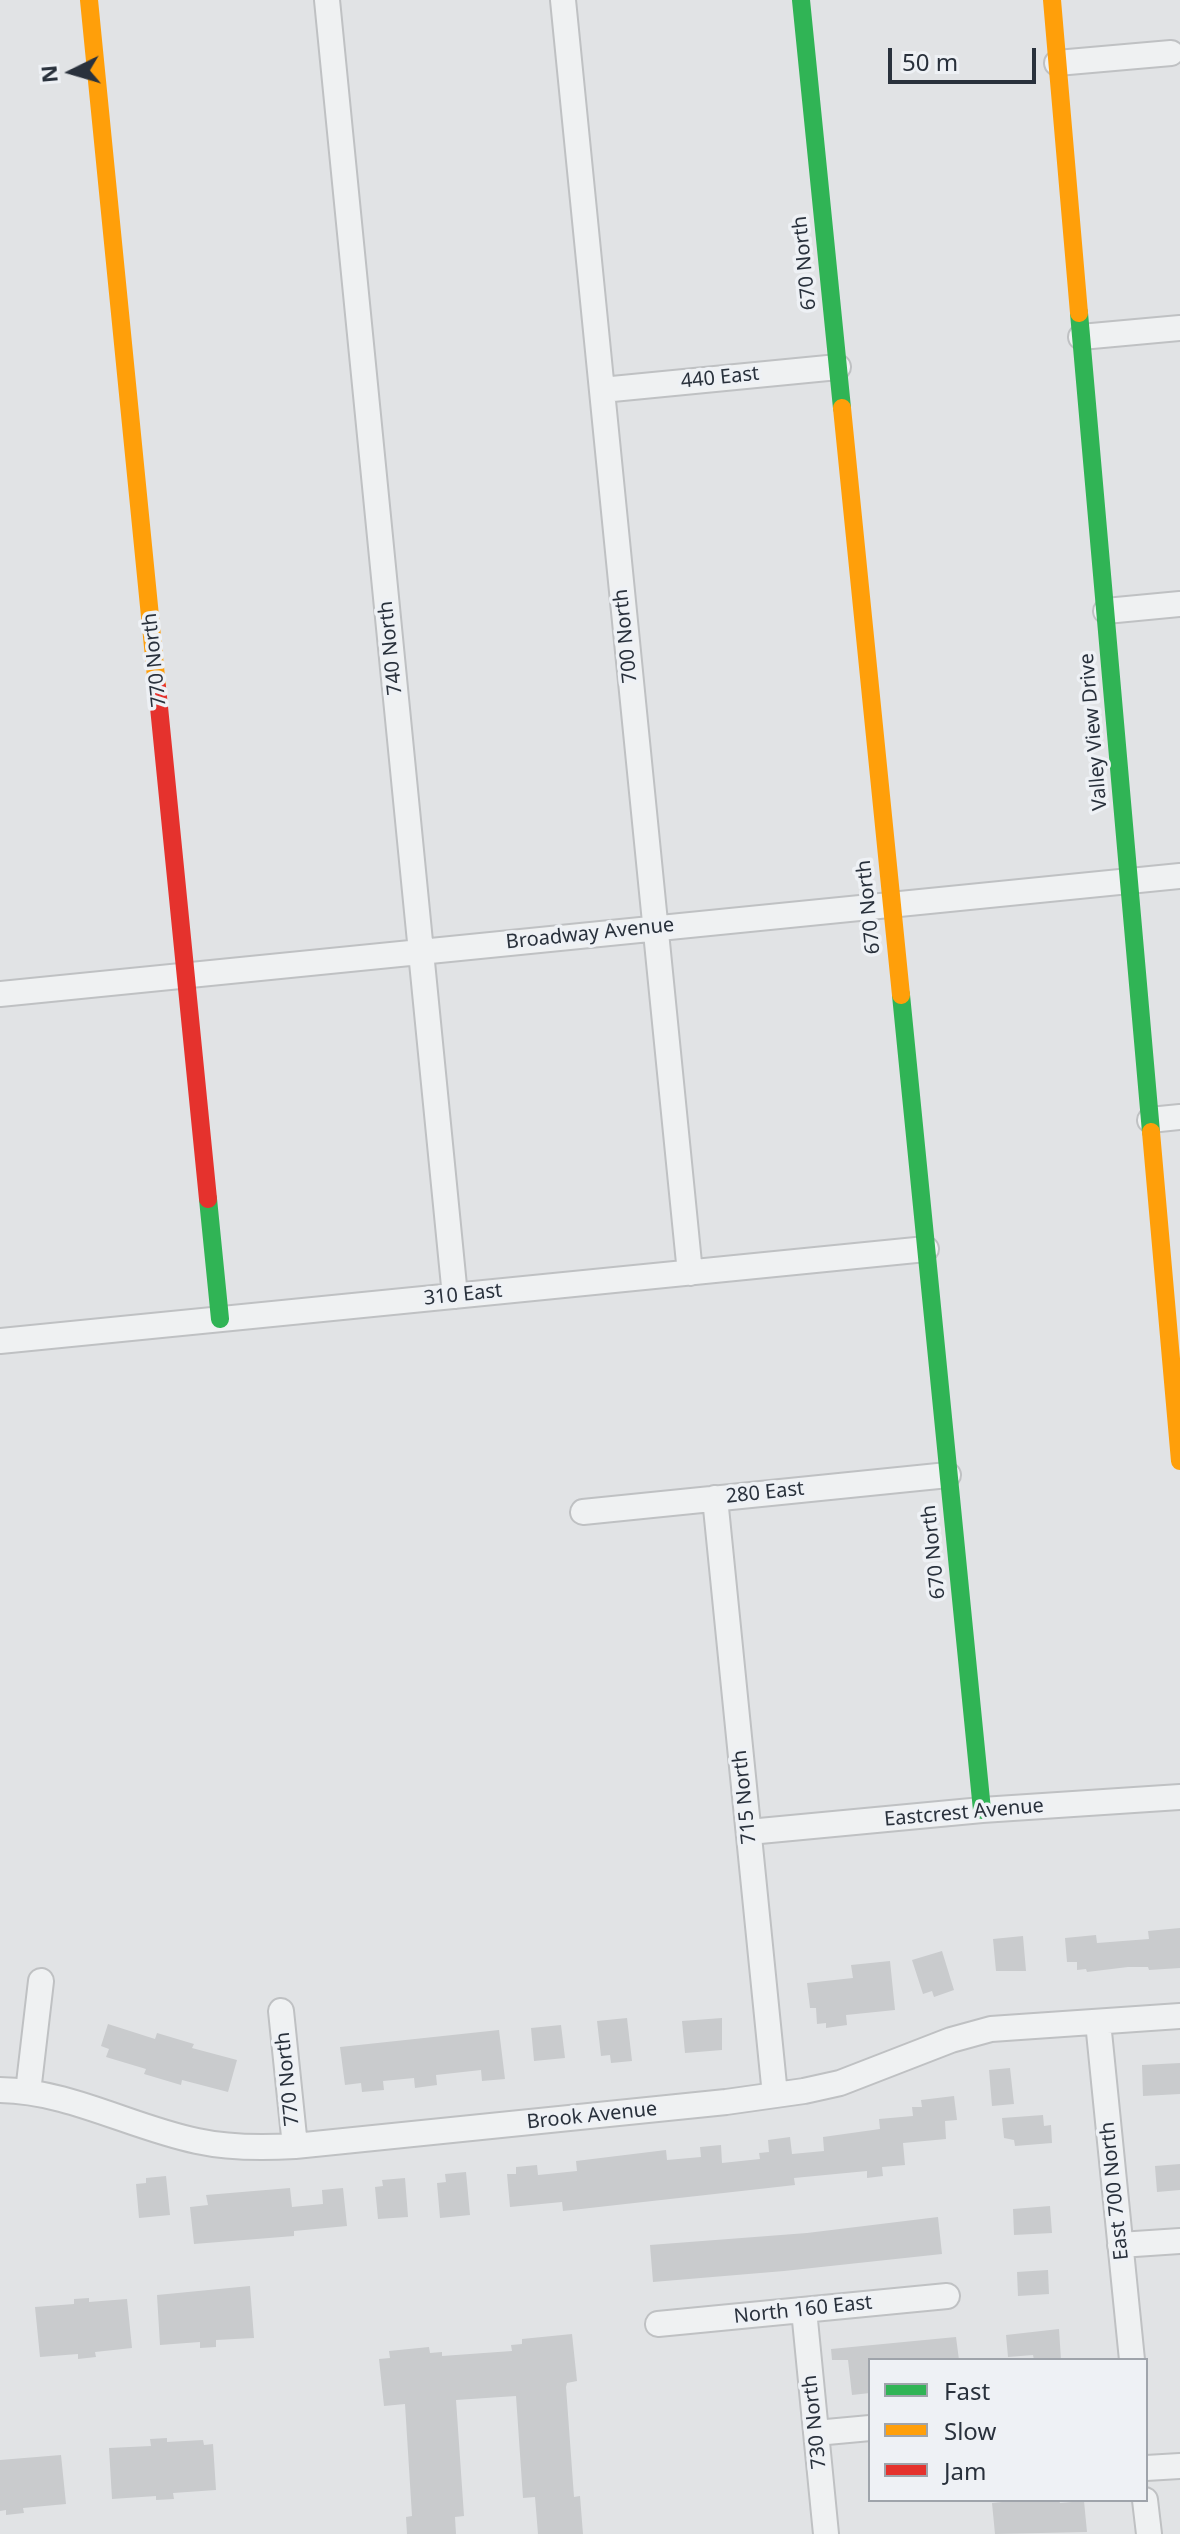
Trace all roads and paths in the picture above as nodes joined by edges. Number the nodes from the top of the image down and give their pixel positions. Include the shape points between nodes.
1 (89, 0) edge
2 (327, 0) edge
3 (563, 0) edge
4 (801, 0) edge
5 (1052, 0) edge
6 (1171, 53) dead end
7 (1057, 63) junction
8 (1180, 328) edge
9 (1081, 337) junction
10 (838, 367) junction
11 (602, 390) junction
12 (1180, 604) edge
13 (1106, 611) junction
14 (1180, 876) edge
15 (1129, 880) junction
16 (891, 903) junction
17 (655, 927) junction
18 (421, 951) junction
19 (186, 975) junction
20 (0, 994) edge
21 (1180, 1117) edge
22 (1150, 1120) junction
23 (926, 1249) junction
24 (690, 1273) junction
25 (455, 1296) junction
26 (220, 1319) junction
27 (0, 1341) edge
28 (1175, 1344) edge
29 (1180, 1461) edge
30 (948, 1475) junction
31 (715, 1498) junction
32 (583, 1512) dead end
33 (1180, 1797) edge
34 (982, 1810) junction
35 (749, 1832) junction
36 (41, 1981) dead end
37 (281, 2011) dead end
38 (1180, 2016) edge
39 (1098, 2022) junction
40 (0, 2090) edge
41 (28, 2092) junction
42 (775, 2095) junction
43 (295, 2146) junction
44 (1180, 2241) edge
45 (1120, 2245) junction
46 (947, 2296) dead end
47 (804, 2310) junction
48 (658, 2324) dead end
49 (1132, 2358) edge
50 (868, 2428) edge
51 (816, 2433) junction
52 (1180, 2466) edge
53 (1148, 2468) edge
54 (1145, 2502) edge
55 (826, 2534) edge
56 (1149, 2534) edge

1 - 19 street, 770 North
2 - 18 street, 740 North
3 - 11 street, 700 North
4 - 10 street, 670 North
5 - 7 street, Valley View Drive
6 - 7 street
7 - 9 street, Valley View Drive
8 - 9 street
9 - 13 street, Valley View Drive
10 - 11 street, 440 East
10 - 16 street, 670 North
11 - 17 street, 700 North
12 - 13 street
13 - 15 street, Valley View Drive
14 - 15 street, Broadway Avenue
15 - 16 street, Broadway Avenue
15 - 22 street, Valley View Drive
16 - 17 street, Broadway Avenue
16 - 23 street, 670 North
17 - 18 street, Broadway Avenue
17 - 24 street, 700 North
18 - 19 street, Broadway Avenue
18 - 25 street, 740 North
19 - 20 street, Broadway Avenue
19 - 26 street, 770 North
21 - 22 street
22 - 28 street, Valley View Drive
23 - 24 street, 310 East
23 - 30 street, 670 North
24 - 25 street, 310 East
25 - 26 street, 310 East
26 - 27 street, 310 East
28 - 29 street, Valley View Drive
30 - 31 street, 280 East
30 - 34 street, 670 North
31 - 32 street, 280 East
31 - 35 street, 715 North
33 - 34 street, Eastcrest Avenue
34 - 35 street, Eastcrest Avenue
35 - 42 street, 715 North
36 - 41 street
37 - 43 street, 770 North
38 - 39 street, Brook Avenue
39 - 42 street, Brook Avenue via 991,2029 833,2085
39 - 45 street, East 700 North
40 - 41 street, Brook Avenue
41 - 43 street, Brook Avenue via 195,2141
42 - 43 street, Brook Avenue
44 - 45 street
45 - 49 street, East 700 North
46 - 47 street, North 160 East
47 - 48 street, North 160 East
47 - 51 street, 730 North
50 - 51 street
51 - 55 street, 730 North
52 - 53 street
54 - 56 street

